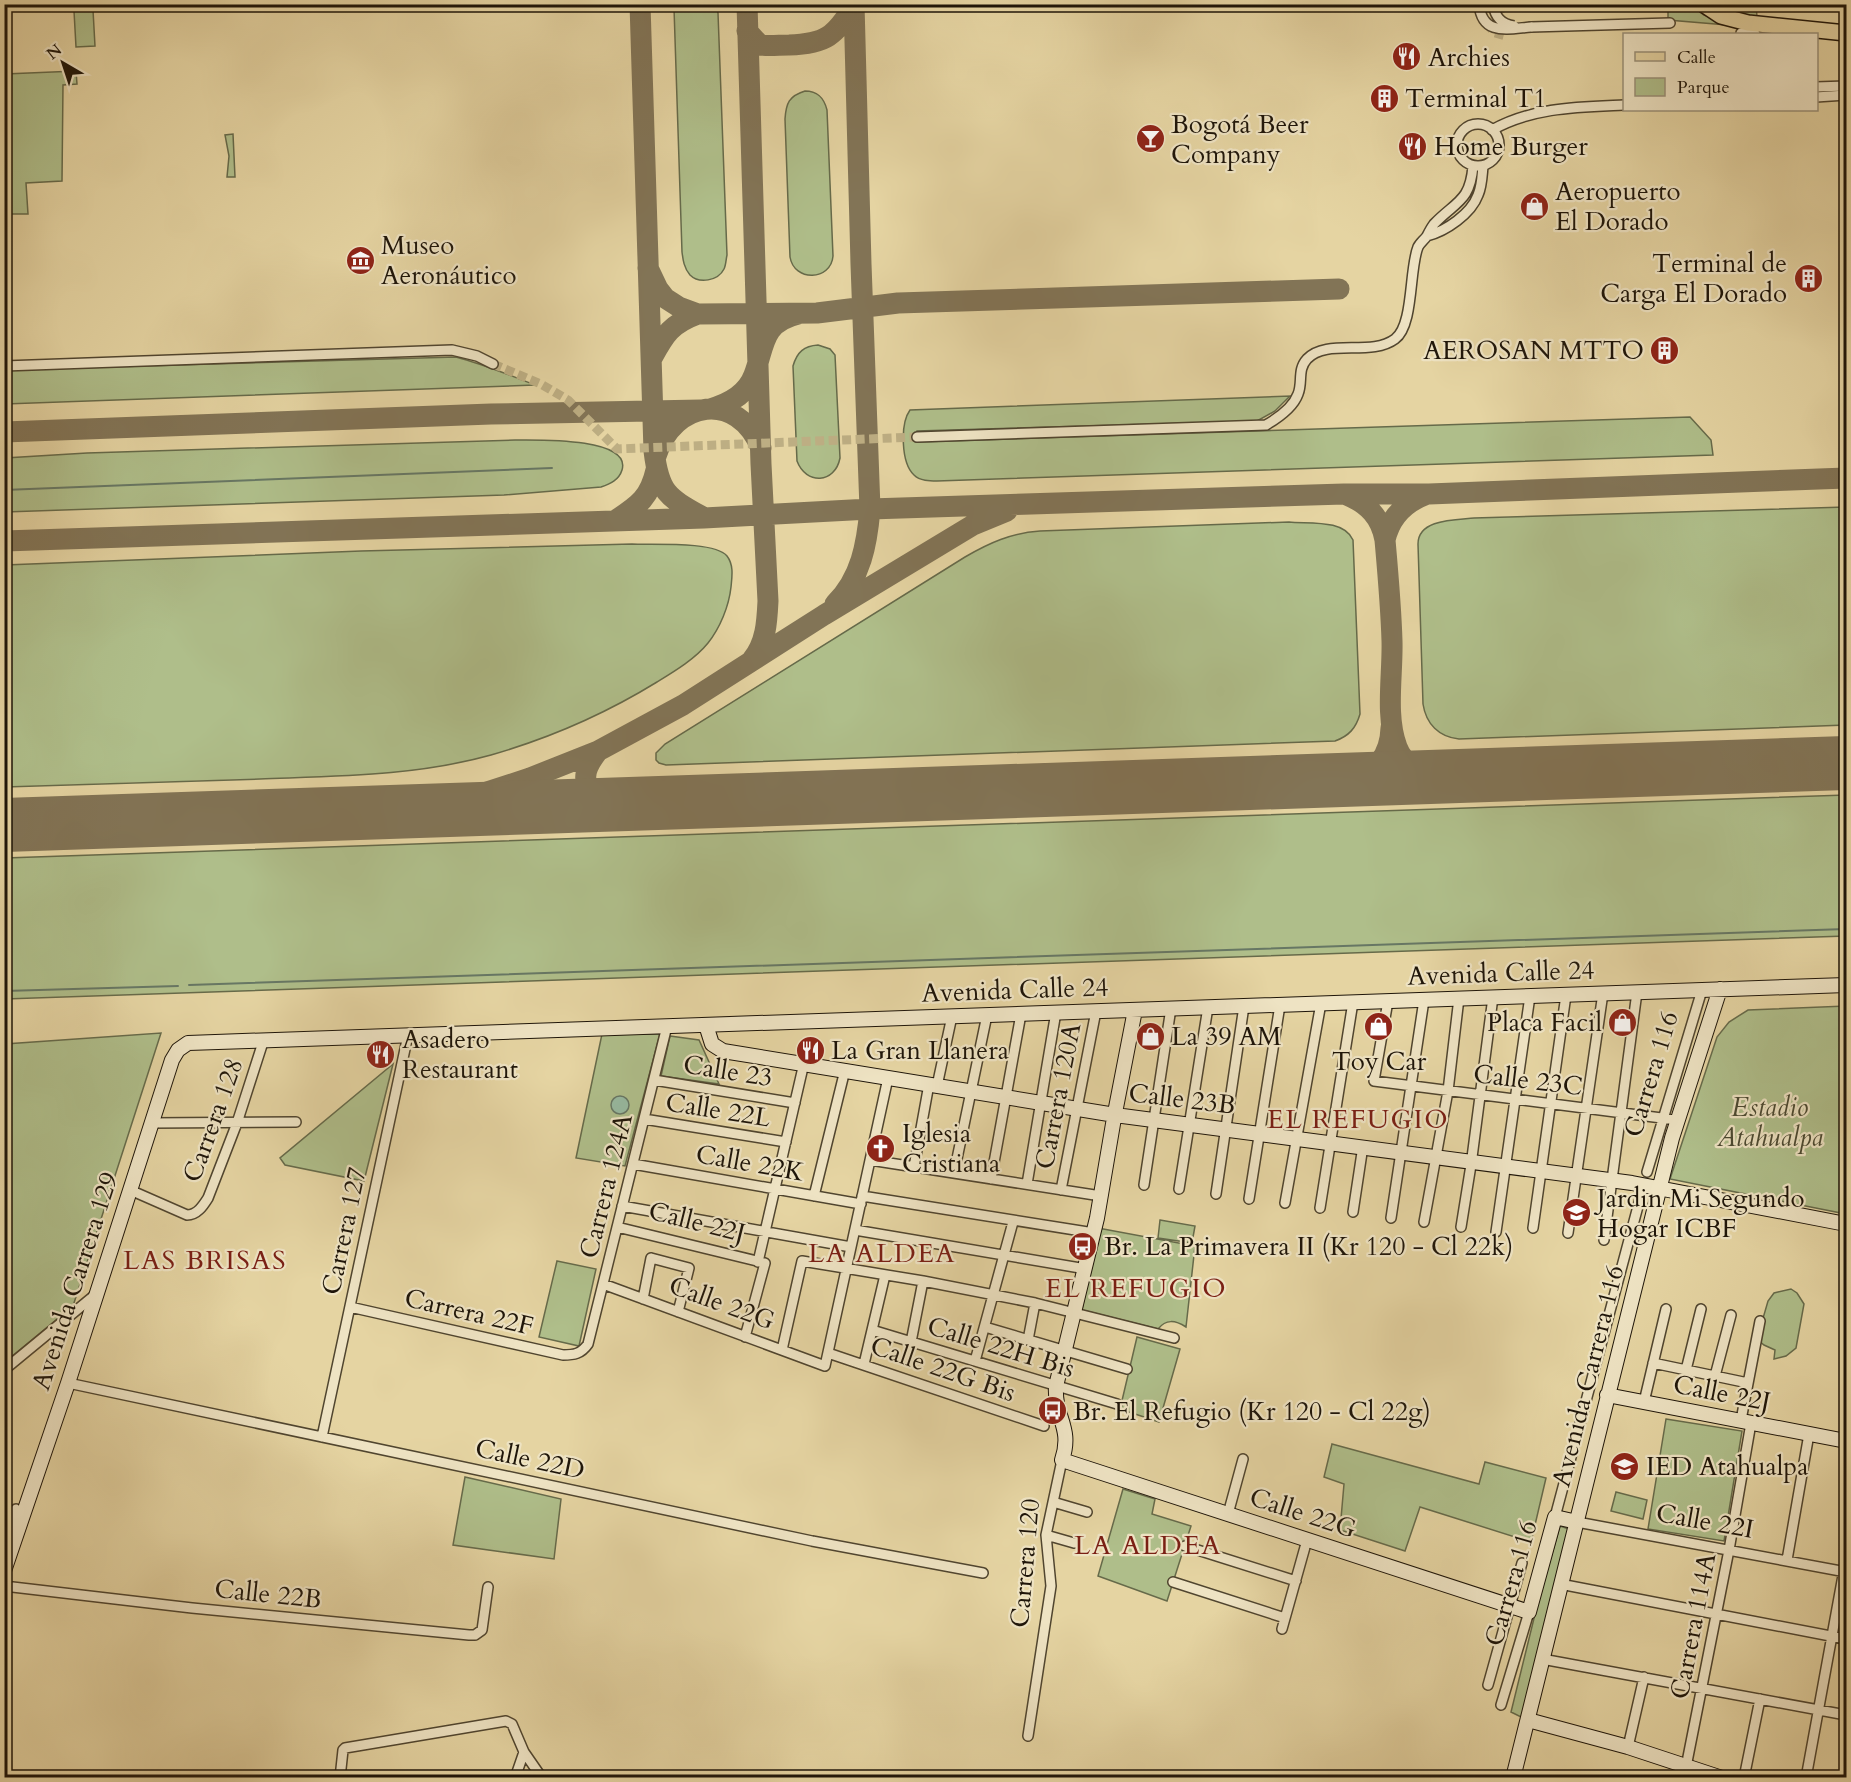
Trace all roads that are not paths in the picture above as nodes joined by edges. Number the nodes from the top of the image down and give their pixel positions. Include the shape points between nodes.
1 (1479, 4) edge
2 (1493, 4) edge
3 (1703, 4) edge
4 (1670, 23) dead end
5 (1531, 27) junction
6 (1841, 33) edge
7 (1818, 34) edge
8 (1846, 86) edge
9 (1818, 87) edge
10 (1846, 95) edge
11 (1818, 97) edge
12 (1623, 105) edge
13 (1492, 130) junction
14 (1478, 166) junction
15 (493, 364) tunnel mouth
16 (4, 366) edge
17 (917, 436) tunnel mouth
18 (1846, 985) edge
19 (1719, 989) junction
20 (1702, 990) junction
21 (1637, 992) junction
22 (1603, 993) junction
23 (1566, 995) junction
24 (1530, 996) junction
25 (1493, 997) junction
26 (1459, 998) junction
27 (1424, 1000) junction
28 (1388, 1001) junction
29 (1353, 1002) junction
30 (1321, 1003) junction
31 (1280, 1005) junction
32 (1244, 1006) junction
33 (1208, 1007) junction
34 (1171, 1008) junction
35 (1135, 1010) junction
36 (1096, 1011) junction
37 (1056, 1012) junction
38 (1021, 1014) junction
39 (987, 1015) junction
40 (952, 1016) junction
41 (706, 1025) junction
42 (668, 1026) junction
43 (408, 1035) junction
44 (264, 1039) junction
45 (185, 1044) joint
46 (804, 1063) junction
47 (845, 1070) junction
48 (888, 1078) junction
49 (654, 1080) junction
50 (933, 1085) junction
51 (1411, 1086) junction
52 (971, 1091) junction
53 (1448, 1091) junction
54 (1480, 1095) junction
55 (1006, 1097) junction
56 (1516, 1100) junction
57 (795, 1103) junction
58 (1041, 1103) junction
59 (1551, 1104) junction
60 (1077, 1108) junction
61 (1586, 1109) junction
62 (1621, 1113) junction
63 (1114, 1115) junction
64 (644, 1119) junction
65 (1154, 1120) junction
66 (1670, 1120) junction
67 (296, 1122) dead end
68 (152, 1123) junction
69 (237, 1123) junction
70 (1189, 1124) junction
71 (1224, 1129) junction
72 (1260, 1133) junction
73 (1296, 1138) junction
74 (786, 1142) junction
75 (1329, 1142) junction
76 (1363, 1146) junction
77 (1401, 1151) junction
78 (1437, 1156) junction
79 (870, 1160) junction
80 (1472, 1160) junction
81 (633, 1164) junction
82 (1507, 1165) junction
83 (914, 1167) junction
84 (1541, 1170) junction
85 (1647, 1172) dead end
86 (954, 1173) junction
87 (1576, 1175) junction
88 (991, 1179) junction
89 (1612, 1180) junction
90 (1027, 1184) junction
91 (1144, 1185) dead end
92 (1659, 1188) junction
93 (775, 1189) junction
94 (1179, 1189) dead end
95 (130, 1190) junction
96 (1061, 1190) junction
97 (1216, 1194) dead end
98 (1641, 1195) dead end
99 (814, 1196) junction
100 (1101, 1196) junction
101 (1249, 1198) dead end
102 (861, 1200) junction
103 (1285, 1203) dead end
104 (622, 1206) junction
105 (1320, 1208) dead end
106 (1353, 1212) dead end
107 (1391, 1218) dead end
108 (1013, 1222) junction
109 (1424, 1222) dead end
110 (1846, 1224) edge
111 (617, 1227) junction
112 (1461, 1227) dead end
113 (1533, 1228) dead end
114 (855, 1230) junction
115 (765, 1231) junction
116 (1496, 1232) dead end
117 (1094, 1233) junction
118 (1568, 1233) dead end
119 (1604, 1240) dead end
120 (851, 1247) junction
121 (1626, 1251) junction
122 (1643, 1255) junction
123 (1004, 1256) junction
124 (762, 1262) junction
125 (846, 1269) junction
126 (1086, 1269) junction
127 (885, 1275) junction
128 (923, 1281) junction
129 (603, 1284) junction
130 (96, 1294) junction
131 (993, 1296) junction
132 (643, 1299) junction
133 (1035, 1303) junction
134 (350, 1307) junction
135 (1666, 1309) dead end
136 (1701, 1309) dead end
137 (678, 1312) junction
138 (1074, 1314) junction
139 (1731, 1315) dead end
140 (1760, 1322) dead end
141 (985, 1327) junction
142 (872, 1330) junction
143 (745, 1337) junction
144 (1174, 1338) dead end
145 (1028, 1340) junction
146 (910, 1342) junction
147 (782, 1350) junction
148 (1064, 1352) junction
149 (579, 1353) joint
150 (828, 1353) junction
151 (975, 1361) junction
152 (864, 1364) junction
153 (1653, 1364) junction
154 (1127, 1369) dead end
155 (4, 1370) edge
156 (1686, 1370) junction
157 (1715, 1376) junction
158 (68, 1383) junction
159 (1748, 1383) junction
160 (1056, 1386) junction
161 (1589, 1392) junction
162 (1607, 1395) junction
163 (1644, 1402) junction
164 (1117, 1404) dead end
165 (1746, 1421) junction
166 (1044, 1426) dead end
167 (1809, 1434) junction
168 (322, 1437) junction
169 (1846, 1441) edge
170 (1243, 1459) dead end
171 (1062, 1460) junction
172 (1053, 1502) junction
173 (4, 1505) edge
174 (20, 1511) junction
175 (1087, 1512) dead end
176 (1228, 1514) junction
177 (1555, 1517) junction
178 (1577, 1522) junction
179 (1046, 1535) junction
180 (1307, 1540) junction
181 (4, 1543) edge
182 (1074, 1543) dead end
183 (1185, 1545) dead end
184 (1729, 1550) junction
185 (1846, 1559) edge
186 (1786, 1560) junction
187 (1522, 1563) dead end
188 (4, 1570) edge
189 (1845, 1572) edge
190 (983, 1573) dead end
191 (1296, 1581) junction
192 (1173, 1582) dead end
193 (1560, 1584) junction
194 (4, 1586) edge
195 (488, 1587) dead end
196 (1510, 1606) junction
197 (1529, 1612) junction
198 (1715, 1615) junction
199 (1285, 1618) junction
200 (1282, 1629) dead end
201 (1832, 1636) junction
202 (1846, 1639) edge
203 (1542, 1659) junction
204 (1644, 1677) junction
205 (1488, 1685) dead end
206 (1701, 1689) junction
207 (1760, 1699) junction
208 (1501, 1705) dead end
209 (1819, 1710) junction
210 (1846, 1715) edge
211 (1528, 1720) junction
212 (1028, 1736) dead end
213 (1628, 1747) junction
214 (524, 1752) junction
215 (1686, 1767) junction
216 (340, 1778) edge
217 (515, 1778) edge
218 (542, 1778) edge
219 (1513, 1778) edge
220 (1722, 1778) edge
221 (1744, 1778) edge
222 (1806, 1778) edge

1 - 5 street, bridge via 1482,19 1492,27
2 - 5 street, bridge via 1504,23
3 - 6 main road via 1734,20
4 - 5 street
6 - 7 street
8 - 9 street
10 - 11 street
12 - 13 street via 1546,110
13 - 14 street via 1499,148 1492,161
13 - 14 street via 1473,125 1458,138 1460,157
14 - 17 street via 1467,192 1432,226 1416,255 1401,334 1380,346 1312,355 1302,366 1294,402 1266,425
15 - 16 street via 452,350
18 - 19 street, Avenida Calle 24
19 - 20 street, Avenida Calle 24
19 - 66 street, Avenida Carrera 116
20 - 21 street, Avenida Calle 24
20 - 66 street, Carrera 116
21 - 22 street, Avenida Calle 24
21 - 62 street
22 - 23 street, Avenida Calle 24
22 - 61 street
23 - 24 street, Avenida Calle 24
23 - 59 street
24 - 25 street, Avenida Calle 24
24 - 56 street
25 - 26 street, Avenida Calle 24
25 - 54 street
26 - 27 street, Avenida Calle 24
26 - 53 street
27 - 28 street, Avenida Calle 24
27 - 51 street
28 - 29 street, Avenida Calle 24
28 - 51 street, Calle 23C via 1374,1082
29 - 30 street, Avenida Calle 24
29 - 75 street
30 - 31 street, Avenida Calle 24
30 - 73 street
31 - 32 street, Avenida Calle 24
31 - 72 street
32 - 33 street, Avenida Calle 24
32 - 71 street
33 - 34 street, Avenida Calle 24
33 - 70 street
34 - 35 street, Avenida Calle 24
34 - 65 street
35 - 36 street, Avenida Calle 24
35 - 63 street, Carrera 120
36 - 37 street, Avenida Calle 24
36 - 60 street, Carrera 120A
37 - 38 street, Avenida Calle 24
37 - 58 street
38 - 39 street, Avenida Calle 24
38 - 55 street
39 - 40 street, Avenida Calle 24
39 - 52 street
40 - 41 street, Avenida Calle 24
40 - 50 street
41 - 42 street, Avenida Calle 24
41 - 46 street, Calle 23B via 712,1044 719,1050
42 - 43 street, Avenida Calle 24
42 - 49 street, Carrera 124A
43 - 44 street, Avenida Calle 24
43 - 134 street, Carrera 127
44 - 45 street, Avenida Calle 24
44 - 69 street, Carrera 128
45 - 68 street, Avenida Carrera 129 via 172,1060
46 - 47 street, Calle 23B
46 - 57 street
47 - 48 street, Calle 23B
47 - 99 street
48 - 50 street, Calle 23B
48 - 79 street
49 - 57 street, Calle 23
49 - 64 street, Carrera 124A
50 - 52 street, Calle 23B
50 - 83 street
51 - 53 street, Calle 23C
51 - 77 street
52 - 55 street, Calle 23B
52 - 86 street
53 - 54 street, Calle 23C
53 - 78 street
54 - 56 street, Calle 23C
54 - 80 street
55 - 58 street, Calle 23B
55 - 88 street
56 - 59 street, Calle 23C
56 - 82 street
57 - 74 street
58 - 60 street, Calle 23B
58 - 90 street
59 - 61 street, Calle 23C
59 - 84 street
60 - 63 street, Calle 23B
60 - 96 street, Carrera 120A
61 - 62 street, Calle 23C
61 - 87 street
62 - 66 street, Calle 23C
62 - 89 street
63 - 65 street, Calle 23B
63 - 100 street, Carrera 120
64 - 74 street, Calle 22L
64 - 81 street, Carrera 124A
65 - 70 street, Calle 23B
65 - 91 street
66 - 85 street, Carrera 116
66 - 92 street, Avenida Carrera 116
67 - 69 street
68 - 69 street
68 - 95 street, Avenida Carrera 129
69 - 95 street, Carrera 128 via 208,1198 197,1211 186,1215
70 - 71 street, Calle 23B
70 - 94 street
71 - 72 street, Calle 23B
71 - 97 street
72 - 73 street, Calle 23B
72 - 101 street
73 - 75 street, Calle 23B
73 - 103 street
74 - 93 street
75 - 76 street, Calle 23B
75 - 105 street
76 - 77 street, Calle 23B
76 - 106 street
77 - 78 street, Calle 23B
77 - 107 street
78 - 80 street, Calle 23B
78 - 109 street
79 - 83 street
79 - 102 street
80 - 82 street, Calle 23B
80 - 112 street
81 - 93 street, Calle 22K
81 - 104 street, Carrera 124A
82 - 84 street, Calle 23B
82 - 116 street
83 - 86 street
84 - 87 street, Calle 23B
84 - 113 street
86 - 88 street
87 - 89 street, Calle 23B
87 - 118 street
88 - 90 street
89 - 92 street, Calle 23B
89 - 119 street
90 - 96 street
92 - 110 street, Calle 23B
92 - 122 street, Avenida Carrera 116
93 - 99 street, Calle 22K
93 - 115 street
95 - 130 street, Avenida Carrera 129
96 - 100 street
98 - 121 street, Carrera 116
99 - 102 street, Calle 22K
100 - 117 street, Carrera 120
102 - 108 street, Calle 22K
102 - 114 street
104 - 111 street, Carrera 124A
104 - 115 street
108 - 117 street, Calle 22K
108 - 123 street
111 - 124 street, Calle 22J
111 - 129 street, Carrera 124A
114 - 120 street
114 - 123 street
115 - 120 street
115 - 124 street
117 - 126 street, Carrera 120
120 - 125 street
121 - 122 street
121 - 161 street, Carrera 116
122 - 162 street, Avenida Carrera 116
123 - 126 street
123 - 131 street
124 - 143 street
125 - 127 street
125 - 147 street via 802,1261
125 - 150 street
126 - 138 street, Carrera 120
127 - 128 street
127 - 142 street
128 - 131 street
128 - 146 street
129 - 132 street, Calle 22G
129 - 149 street, Carrera 124A via 588,1344
130 - 155 street
130 - 158 street, Avenida Carrera 129
131 - 133 street
131 - 141 street
132 - 137 street, Calle 22G
132 - 137 street via 651,1258 689,1268
133 - 138 street
133 - 145 street
134 - 149 street, Carrera 22F via 563,1355
134 - 168 street, Carrera 127
135 - 153 street
136 - 156 street
137 - 143 street, Calle 22G
138 - 144 street
138 - 148 street, Carrera 120
139 - 157 street
140 - 159 street, Carrera 114A
141 - 145 street
141 - 151 street
142 - 146 street, Calle 22H Bis
142 - 152 street
143 - 147 street, Calle 22G
145 - 148 street
146 - 151 street, Calle 22H Bis
147 - 150 street, Calle 22G via 825,1366
148 - 154 street
148 - 160 street, Carrera 120
150 - 152 street, Calle 22G Bis
151 - 160 street, Calle 22H Bis
152 - 166 street, Calle 22G Bis
153 - 156 street
153 - 163 street
156 - 157 street
157 - 159 street
158 - 168 street, Calle 22D
158 - 174 street, Avenida Carrera 129
159 - 165 street, Carrera 114A
160 - 164 street, Calle 22H Bis
160 - 171 street, Carrera 120 via 1056,1407 1067,1439
161 - 162 street, Calle 22J
161 - 177 street, Carrera 116
162 - 163 street, Calle 22J
162 - 178 street, Avenida Carrera 116
163 - 165 street, Calle 22J
165 - 167 street, Calle 22J
165 - 184 street, Carrera 114A
167 - 169 street, Calle 22J
167 - 186 street
168 - 190 street, Calle 22D via 812,1541
170 - 176 street
171 - 172 street, Carrera 120
171 - 176 street, Calle 22G
172 - 175 street
172 - 179 street, Carrera 120
173 - 174 street
174 - 181 street
174 - 188 street, Avenida Carrera 129
176 - 180 street, Calle 22G
177 - 178 street, Calle 22I
177 - 197 street, Carrera 116
178 - 184 street, Calle 22I
178 - 193 street, Avenida Carrera 116
179 - 182 street
179 - 212 street, Carrera 120 via 1051,1586
180 - 191 street
180 - 196 street, Calle 22G
183 - 191 street
184 - 186 street, Calle 22I
184 - 198 street, Carrera 114A
185 - 189 street
186 - 189 street, Calle 22I
187 - 196 street
189 - 201 street
191 - 199 street
192 - 199 street
193 - 198 street
193 - 203 street, Avenida Carrera 116
194 - 195 street, Calle 22B via 470,1635 482,1630
196 - 197 street, Calle 22G
196 - 205 street
197 - 208 street, Carrera 116
198 - 201 street
198 - 206 street, Carrera 114A
199 - 200 street
201 - 202 street
201 - 209 street
203 - 204 street
203 - 211 street, Avenida Carrera 116
204 - 206 street
204 - 213 street
206 - 207 street
206 - 215 street, Carrera 114A
207 - 209 street
207 - 221 street
209 - 210 street
209 - 222 street
211 - 213 street
211 - 219 street, Avenida Carrera 116
213 - 215 street
214 - 216 street via 512,1724 506,1721 345,1748
214 - 217 street
214 - 218 street
215 - 220 street

